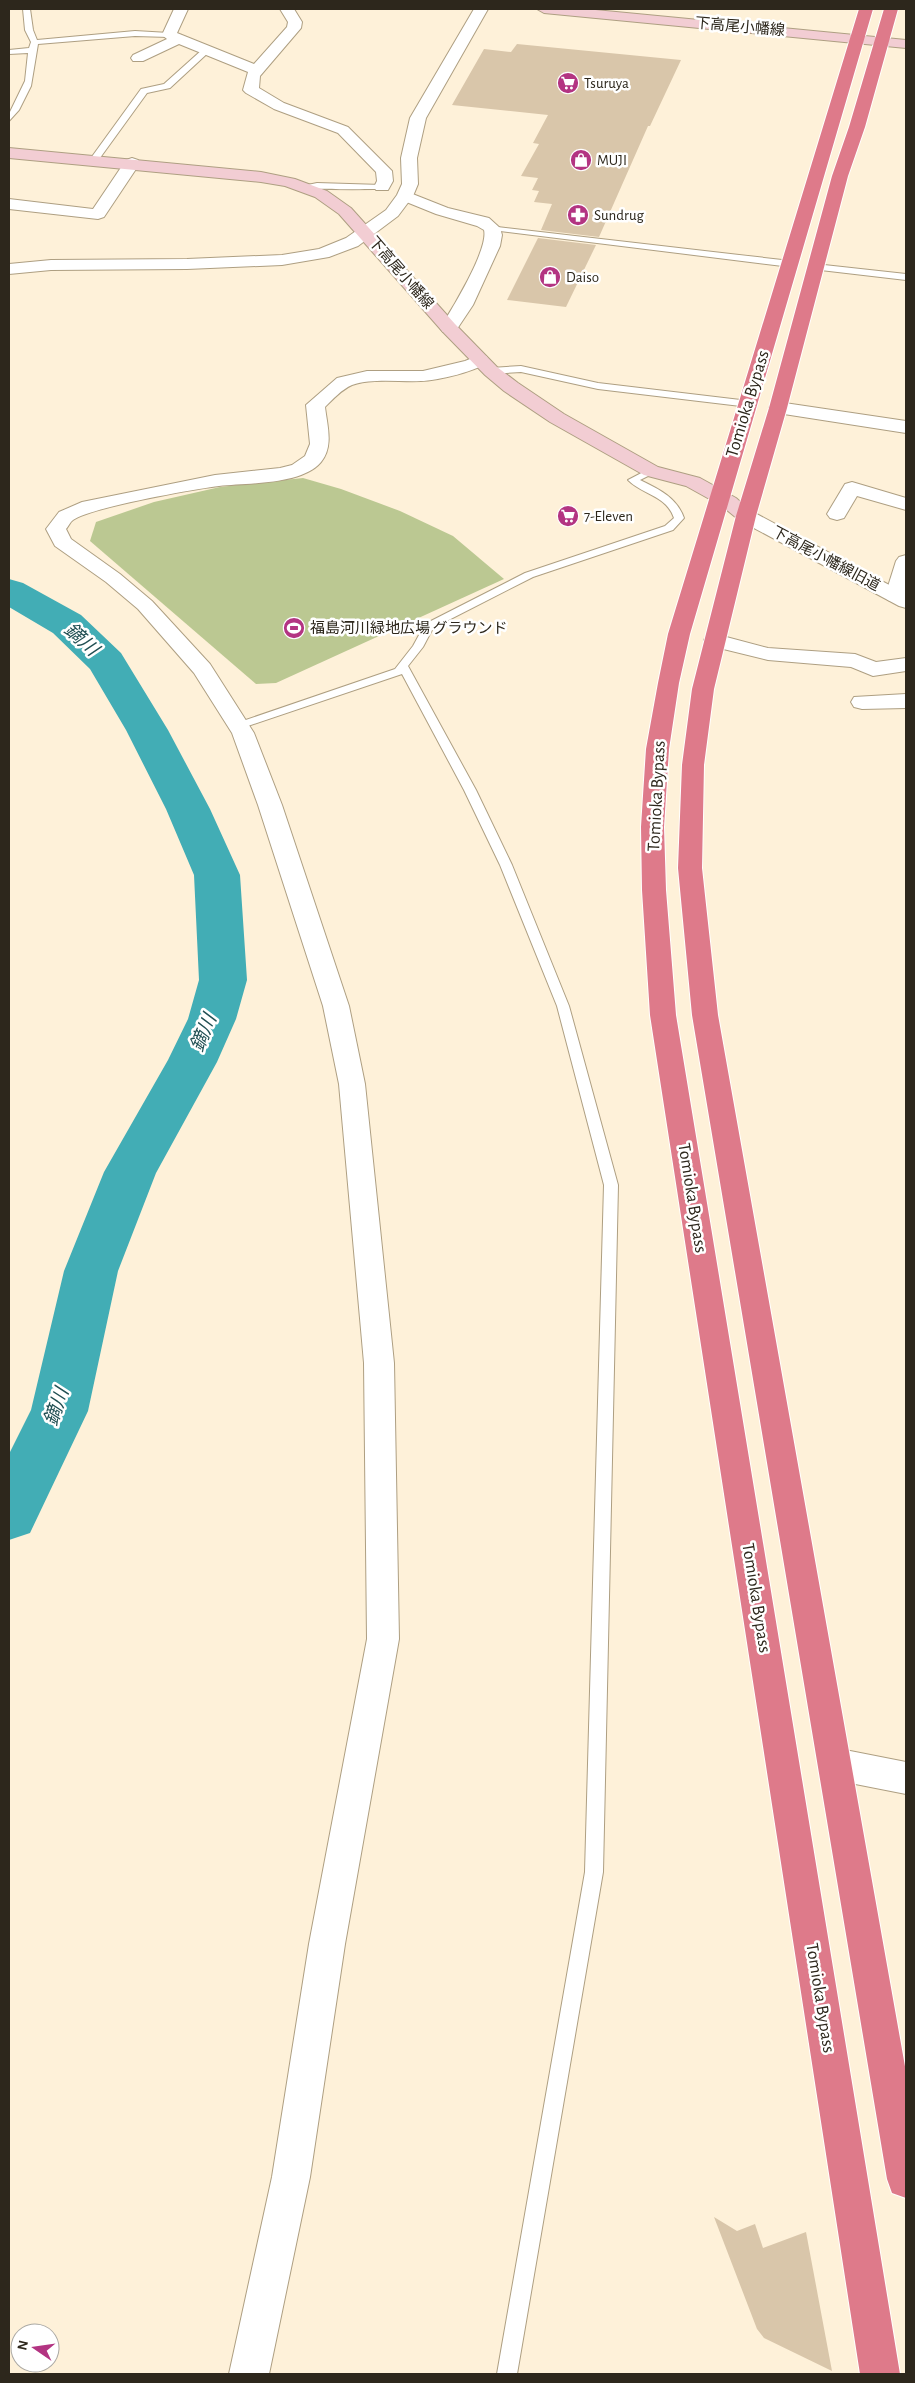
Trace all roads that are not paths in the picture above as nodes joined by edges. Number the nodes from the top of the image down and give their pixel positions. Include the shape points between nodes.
1 (26, 9) edge
2 (181, 9) edge
3 (287, 9) edge
4 (481, 9) edge
5 (544, 9) edge
6 (866, 9) edge
7 (891, 9) edge
8 (174, 37) junction
9 (857, 39) junction
10 (882, 41) junction
11 (35, 42) junction
12 (906, 44) edge
13 (32, 50) junction
14 (206, 51) junction
15 (9, 52) edge
16 (138, 58) dead end
17 (256, 70) junction
18 (9, 119) edge
19 (9, 153) edge
20 (94, 160) junction
21 (132, 163) junction
22 (380, 167) junction
23 (409, 168) junction
24 (302, 187) junction
25 (382, 187) joint
26 (406, 196) junction
27 (9, 204) edge
28 (492, 228) junction
29 (365, 233) junction
30 (791, 264) junction
31 (815, 267) junction
32 (9, 269) edge
33 (906, 277) edge
34 (448, 328) junction
35 (486, 366) junction
36 (749, 404) junction
37 (778, 408) junction
38 (906, 427) edge
39 (651, 471) junction
40 (719, 495) junction
41 (906, 504) edge
42 (837, 514) dead end
43 (746, 516) junction
44 (906, 561) edge
45 (901, 599) edge
46 (715, 640) junction
47 (403, 666) junction
48 (906, 666) edge
49 (906, 701) edge
50 (862, 702) dead end
51 (238, 726) junction
52 (835, 1764) junction
53 (906, 1778) edge
54 (906, 2179) edge
55 (249, 2374) edge
56 (507, 2374) edge
57 (880, 2374) edge

1 - 11 lane via 29,30
2 - 8 street
3 - 17 street via 295,22 294,28
4 - 23 street via 418,118
5 - 9 main road, 下高尾小幡線
6 - 9 highway, Tomioka Bypass
7 - 10 highway, Tomioka Bypass
8 - 11 lane via 141,32
8 - 14 street
8 - 16 street
9 - 10 main road, 下高尾小幡線
9 - 30 highway, Tomioka Bypass
10 - 12 main road, 下高尾小幡線
10 - 31 highway, Tomioka Bypass
11 - 13 lane
13 - 15 lane
13 - 18 lane via 30,80
14 - 17 street
14 - 20 lane via 167,86 144,91
17 - 22 street via 250,90 279,106 343,130
19 - 20 main road, 下高尾小幡線
20 - 21 main road, 下高尾小幡線
21 - 24 main road, 下高尾小幡線 via 261,177
21 - 27 street via 98,214
22 - 23 street
22 - 25 street via 384,171
23 - 26 street via 410,184
24 - 25 lane
24 - 29 main road, 下高尾小幡線 via 334,202
26 - 28 street
26 - 29 street via 392,213
28 - 30 lane
28 - 34 street via 492,246 464,305
29 - 32 street via 352,242 303,258
29 - 34 main road, 下高尾小幡線
30 - 36 highway, Tomioka Bypass
31 - 33 lane
31 - 37 highway, Tomioka Bypass
34 - 35 main road, 下高尾小幡線
35 - 36 lane via 598,386
35 - 39 main road, 下高尾小幡線 via 533,403
35 - 51 street via 471,365 423,376 367,376 343,382 314,405 320,444 313,459 299,469 215,481 90,506 66,516 56,529 62,542 145,605 202,669
36 - 40 highway, Tomioka Bypass
37 - 38 street
37 - 43 highway, Tomioka Bypass
39 - 40 main road, 下高尾小幡線 via 694,482
39 - 47 lane via 633,480 669,500 678,510 679,518 669,528 529,575 429,626
40 - 43 main road, 下高尾小幡線
40 - 57 highway, Tomioka Bypass via 674,654 656,766 653,867 663,1014
41 - 42 street via 852,488
43 - 45 street, 下高尾小幡線旧道
43 - 46 highway, Tomioka Bypass
44 - 45 street
46 - 48 street via 768,654 855,661 873,669
46 - 52 highway, Tomioka Bypass via 703,689 690,815 690,868 705,1015
47 - 51 lane via 399,671
47 - 56 lane via 470,790 506,865 564,1006 611,1186 594,1872
49 - 50 street
51 - 55 street via 270,805 336,1006 352,1084 379,1363 383,1639 327,1944 291,2177
52 - 53 street
52 - 54 highway, Tomioka Bypass

